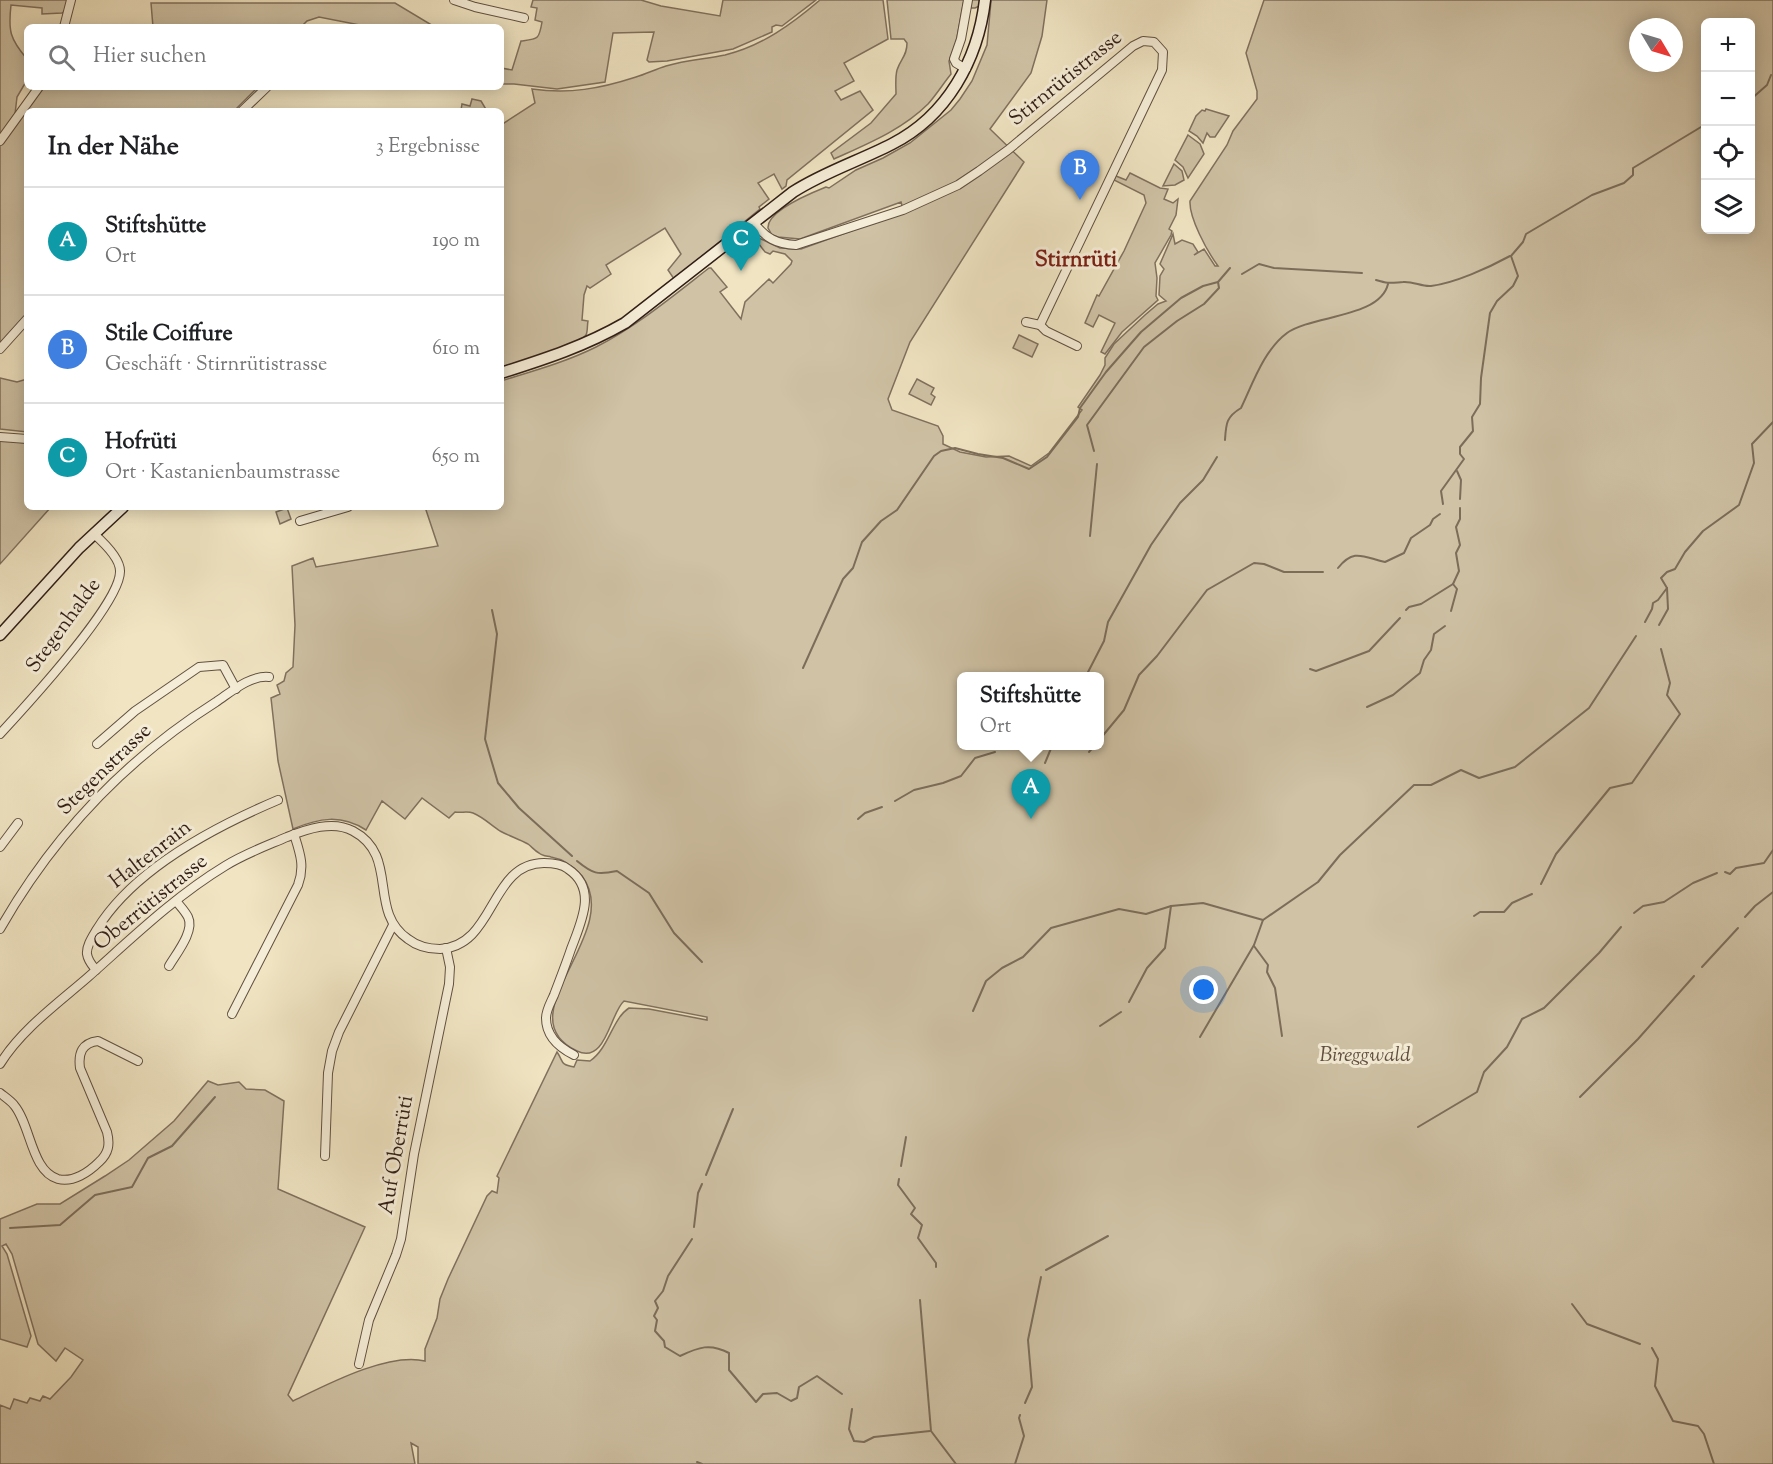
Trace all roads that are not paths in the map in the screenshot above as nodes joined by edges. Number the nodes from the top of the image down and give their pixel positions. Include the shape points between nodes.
1 (71, 0) edge
2 (454, 0) edge
3 (968, 0) edge
4 (985, 0) edge
5 (524, 18) dead end
6 (65, 24) edge
7 (966, 69) junction
8 (37, 90) edge
9 (264, 90) edge
10 (245, 108) edge
11 (0, 141) edge
12 (754, 223) junction
13 (24, 322) edge
14 (1026, 322) dead end
15 (1040, 325) junction
16 (1077, 346) dead end
17 (0, 349) edge
18 (504, 372) edge
19 (0, 436) edge
20 (24, 439) edge
21 (120, 510) edge
22 (338, 510) edge
23 (300, 521) dead end
24 (94, 534) junction
25 (0, 635) edge
26 (269, 677) dead end
27 (236, 689) junction
28 (0, 734) edge
29 (97, 744) dead end
30 (278, 800) dead end
31 (18, 823) dead end
32 (294, 834) junction
33 (0, 847) edge
34 (176, 901) junction
35 (393, 925) junction
36 (0, 929) edge
37 (446, 948) junction
38 (169, 966) dead end
39 (96, 970) junction
40 (232, 1014) dead end
41 (574, 1054) dead end
42 (138, 1061) dead end
43 (0, 1063) edge
44 (0, 1093) edge
45 (325, 1156) dead end
46 (359, 1364) dead end

1 - 6 street
2 - 5 street
3 - 7 street via 954,59
4 - 7 street via 978,40
7 - 12 street via 949,96 912,131 808,182
8 - 11 street
9 - 10 street
12 - 15 street, Stirnrütistrasse via 772,242 796,245 903,210 944,192 1008,150 1133,46 1143,41 1154,42 1164,52 1162,70
12 - 18 street via 625,323 564,353
13 - 17 street
14 - 15 street
15 - 16 street
19 - 20 street
21 - 24 street
22 - 23 street
24 - 25 street
24 - 28 street, Stegenhalde via 119,564 116,586 76,647
26 - 27 street, Stegenstrasse via 253,679
27 - 29 street via 223,665 199,667 135,711
27 - 36 street, Stegenstrasse via 166,736 101,794 36,872
30 - 39 street, Haltenrain via 214,830 148,874 119,901 88,947 90,962
31 - 33 street
32 - 34 street, Oberrütistrasse via 224,866
32 - 35 street, Oberrütistrasse via 338,826 362,836 378,857 387,912
32 - 40 street via 303,861 300,879
34 - 38 street via 190,924
34 - 39 street, Oberrütistrasse
35 - 37 street via 412,942
35 - 45 street via 332,1051
37 - 41 street via 472,934 501,889 522,867 549,863 568,869 581,883 585,914 546,1016 551,1038
37 - 46 street, Auf Oberrüti via 448,984 400,1239 369,1320
39 - 43 street, Oberrütistrasse via 21,1037
42 - 44 street via 98,1041 81,1049 80,1068 109,1142 98,1163 74,1179 58,1179 44,1171 15,1105

